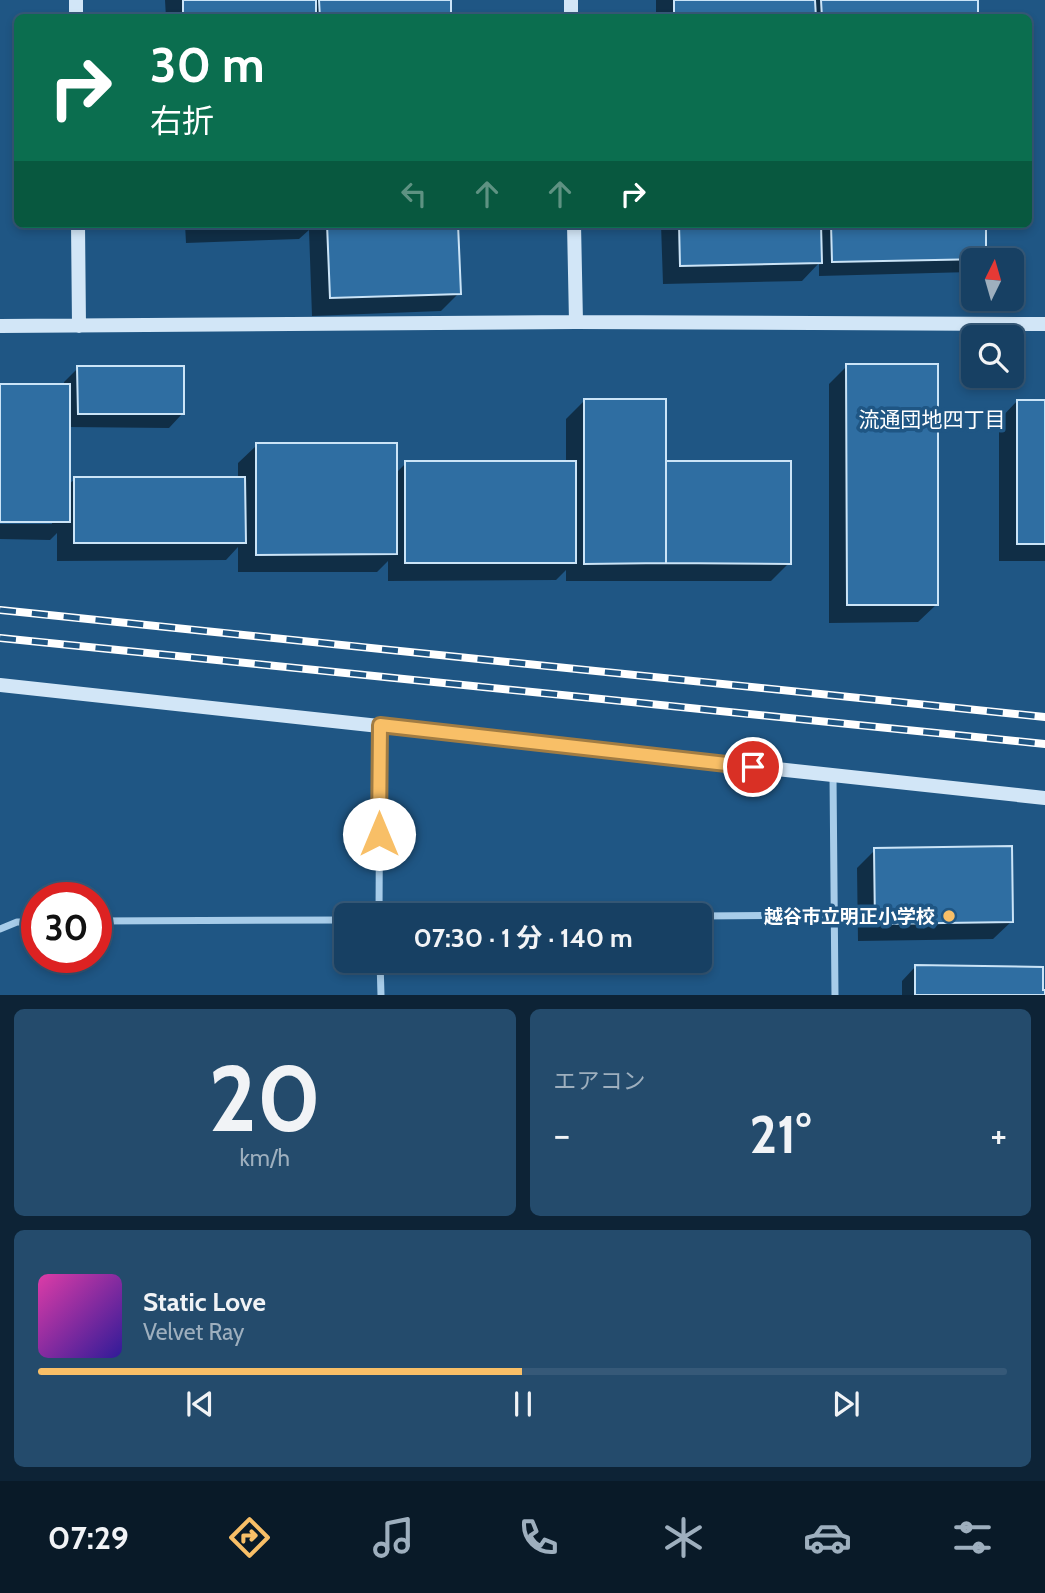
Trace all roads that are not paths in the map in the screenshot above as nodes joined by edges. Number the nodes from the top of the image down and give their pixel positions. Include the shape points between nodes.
1 (78, 228) edge
2 (574, 228) edge
3 (576, 322) junction
4 (1045, 324) edge
5 (0, 326) edge
6 (79, 326) junction
7 (0, 685) edge
8 (380, 725) junction
9 (834, 776) junction
10 (1045, 798) edge
11 (379, 903) edge
12 (834, 915) junction
13 (712, 916) edge
14 (334, 920) edge
15 (112, 921) edge
16 (21, 922) edge
17 (0, 929) edge
18 (380, 973) edge
19 (381, 995) edge
20 (835, 995) edge

1 - 6 street
2 - 3 street
3 - 4 street
3 - 6 street
5 - 6 street
7 - 8 street
8 - 9 street
8 - 11 street
9 - 10 street
9 - 12 street
12 - 13 street
12 - 20 street
14 - 15 street
16 - 17 street
18 - 19 street

